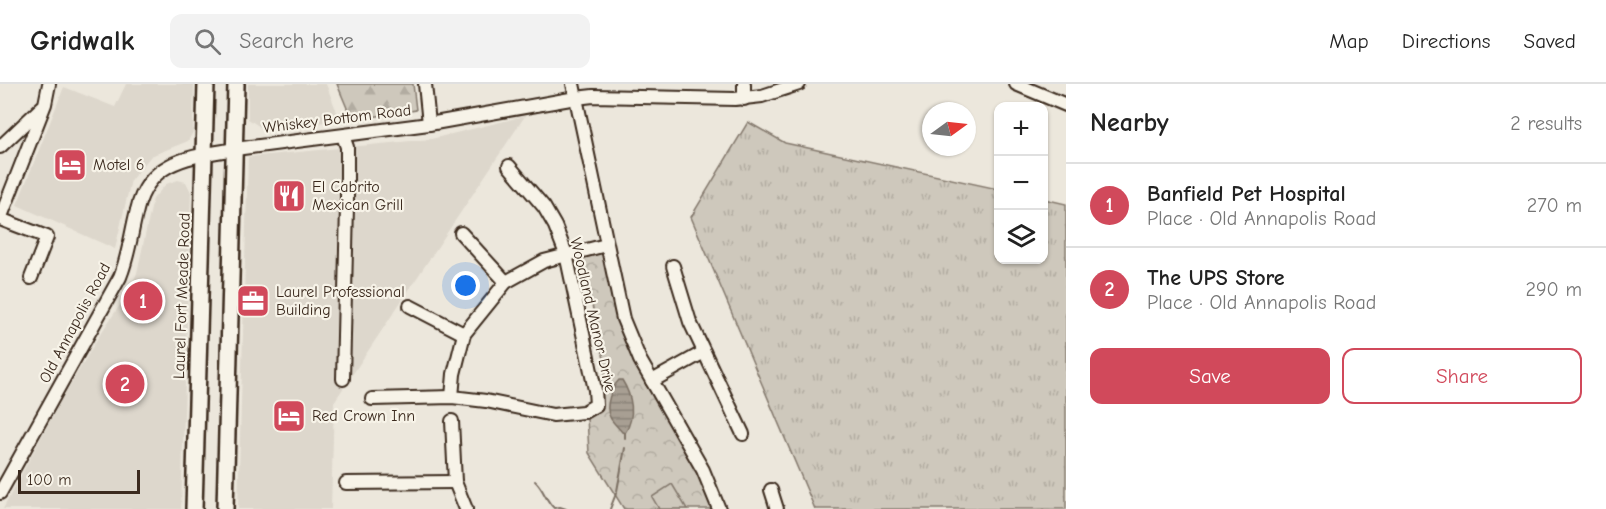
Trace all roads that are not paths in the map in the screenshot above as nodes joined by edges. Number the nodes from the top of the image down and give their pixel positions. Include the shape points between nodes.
1 (49, 84) edge
2 (206, 84) edge
3 (236, 84) edge
4 (424, 84) edge
5 (573, 84) edge
6 (744, 84) edge
7 (799, 84) edge
8 (1016, 84) edge
9 (576, 98) junction
10 (744, 99) junction
11 (45, 104) junction
12 (1066, 105) edge
13 (429, 124) junction
14 (343, 136) junction
15 (0, 147) edge
16 (235, 149) junction
17 (204, 154) junction
18 (509, 166) dead end
19 (0, 219) edge
20 (461, 233) dead end
21 (606, 245) junction
22 (566, 254) junction
23 (673, 266) dead end
24 (31, 278) dead end
25 (506, 282) junction
26 (410, 306) dead end
27 (464, 334) junction
28 (704, 352) junction
29 (343, 379) dead end
30 (652, 381) junction
31 (452, 397) junction
32 (372, 399) dead end
33 (452, 422) dead end
34 (743, 434) dead end
35 (4, 475) edge
36 (455, 482) junction
37 (346, 483) dead end
38 (771, 490) dead end
39 (0, 493) edge
40 (194, 509) edge
41 (225, 509) edge
42 (466, 509) edge
43 (719, 509) edge
44 (777, 509) edge

1 - 11 street
2 - 17 main road, Laurel Fort Meade Road
3 - 16 main road
4 - 13 street
5 - 9 street
6 - 10 street
7 - 10 street, Whiskey Bottom Road
8 - 12 street
9 - 10 street, Whiskey Bottom Road
9 - 13 street, Whiskey Bottom Road
9 - 21 street
11 - 15 street
11 - 19 street
13 - 14 street, Whiskey Bottom Road
14 - 16 street, Whiskey Bottom Road
14 - 29 street via 347,206
16 - 17 street, Old Annapolis Road
16 - 41 main road
17 - 35 street, Old Annapolis Road via 158,172 141,193 126,263 114,290
17 - 40 main road, Laurel Fort Meade Road
18 - 22 street, Woodland Manor Drive via 544,207
19 - 24 street via 47,237
20 - 25 street
21 - 22 street
21 - 30 street via 623,319
22 - 25 street
22 - 31 street, Woodland Manor Drive via 596,405 584,412 553,415
23 - 28 street
25 - 27 street
26 - 27 street
27 - 31 street
28 - 30 street
28 - 34 street
30 - 43 street via 703,470
31 - 32 street, Woodland Manor Drive
33 - 36 street
35 - 39 street, Old Annapolis Road
36 - 37 street
36 - 42 street
38 - 44 street

